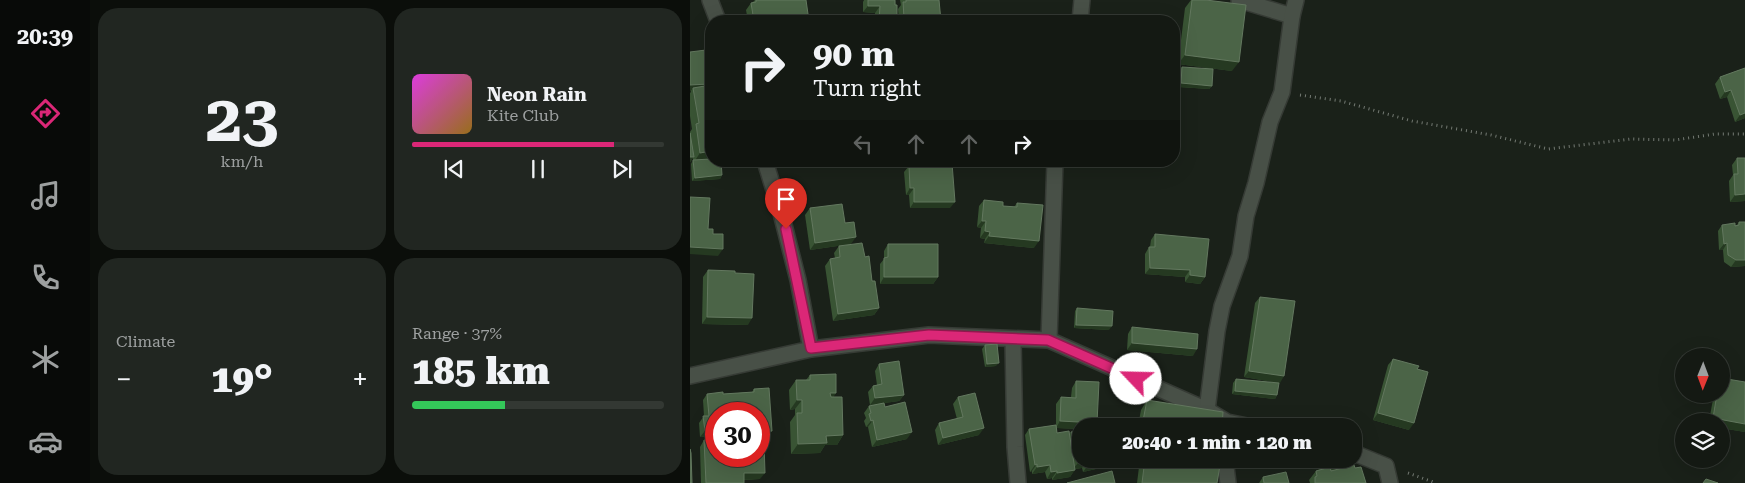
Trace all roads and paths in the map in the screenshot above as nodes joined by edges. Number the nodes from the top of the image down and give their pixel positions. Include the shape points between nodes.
1 (710, 0) edge
2 (1082, 0) edge
3 (1239, 0) edge
4 (1296, 0) edge
5 (716, 15) edge
6 (1081, 15) edge
7 (1292, 16) junction
8 (1282, 92) junction
9 (1745, 134) edge
10 (767, 167) edge
11 (1055, 167) edge
12 (1013, 340) junction
13 (1048, 340) junction
14 (811, 348) junction
15 (690, 376) edge
16 (1207, 410) junction
17 (1218, 418) edge
18 (1362, 456) edge
19 (1386, 466) junction
20 (1226, 468) edge
21 (1018, 483) edge
22 (1228, 483) edge
23 (1390, 483) edge
24 (1436, 483) edge

1 - 5 street
2 - 6 street
3 - 7 street
4 - 7 street
7 - 8 street
8 - 9 path via 1341,101 1412,121 1548,149 1631,139 1675,140 1714,134
8 - 16 street via 1270,122 1246,216 1240,256 1216,330
10 - 14 street via 782,213
11 - 13 street
12 - 13 street
12 - 14 street via 929,335
12 - 21 street
13 - 16 street
14 - 15 street
16 - 17 street
18 - 19 street
19 - 23 street
19 - 24 path
20 - 22 street

